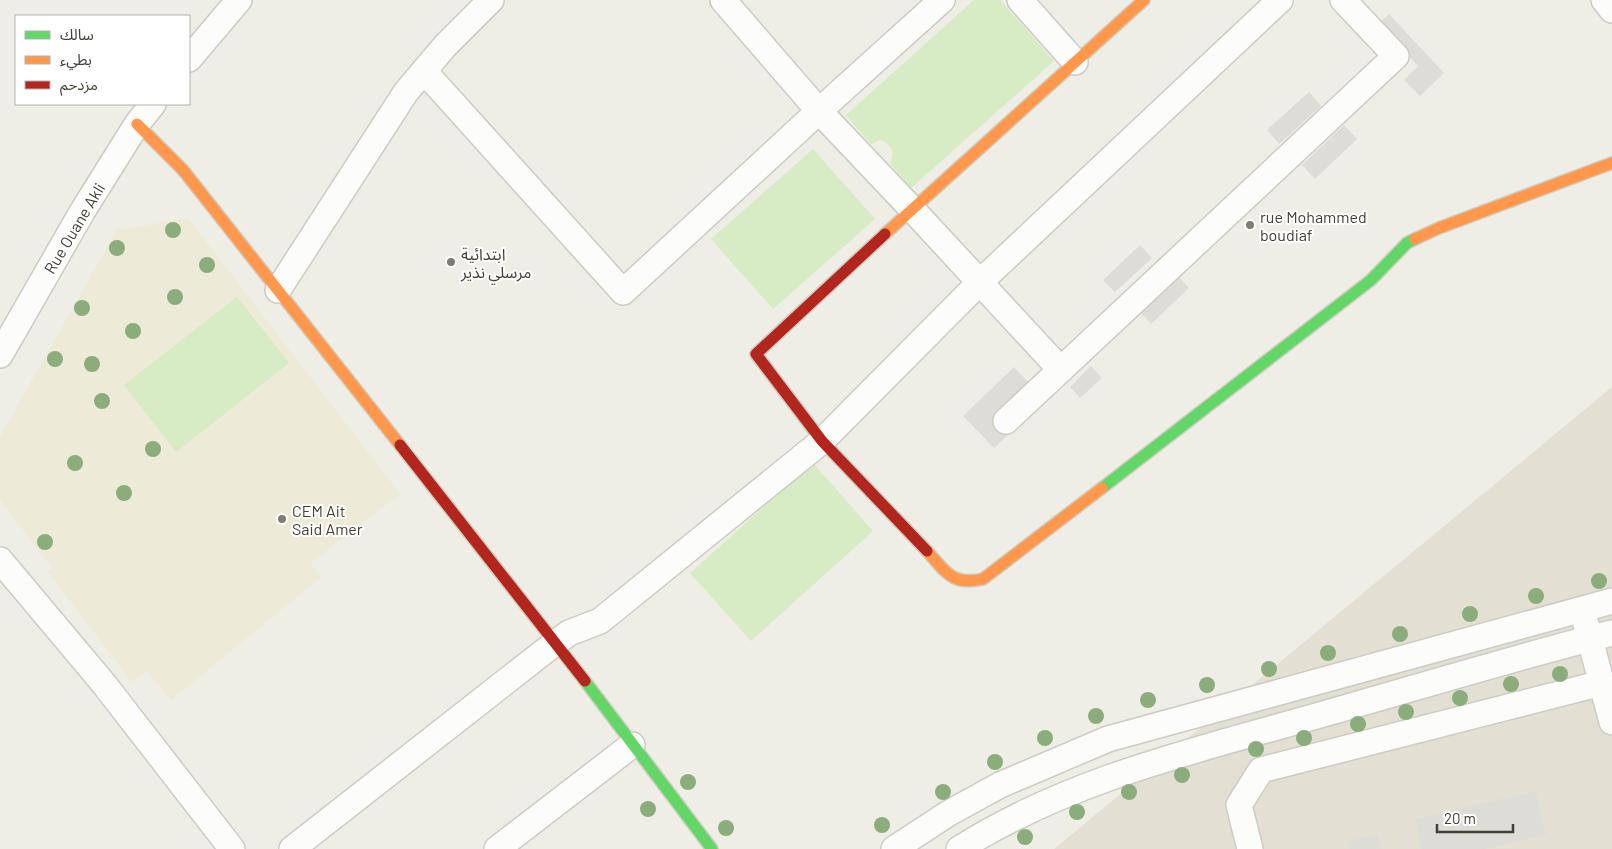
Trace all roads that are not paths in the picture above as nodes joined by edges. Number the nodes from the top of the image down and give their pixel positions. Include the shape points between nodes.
1 (240, 0) edge
2 (491, 0) edge
3 (723, 0) edge
4 (942, 0) edge
5 (1020, 0) edge
6 (1144, 0) edge
7 (1280, 0) edge
8 (1343, 0) edge
9 (190, 57) edge
10 (1075, 62) junction
11 (424, 71) junction
12 (152, 105) edge
13 (819, 111) junction
14 (137, 124) junction
15 (1612, 163) edge
16 (912, 209) junction
17 (979, 283) junction
18 (278, 290) junction
19 (0, 355) edge
20 (1061, 370) junction
21 (1006, 421) dead end
22 (822, 441) junction
23 (0, 560) edge
24 (1612, 602) edge
25 (1582, 609) junction
26 (1601, 636) edge
27 (555, 643) junction
28 (1602, 683) junction
29 (1612, 722) edge
30 (632, 745) junction
31 (232, 849) edge
32 (292, 849) edge
33 (497, 849) edge
34 (712, 849) edge
35 (894, 849) edge
36 (959, 849) edge
37 (1250, 849) edge

1 - 9 street
2 - 11 street
3 - 13 street
4 - 13 street
5 - 10 street
6 - 10 street
7 - 17 street
8 - 20 street via 1396,56
10 - 16 street
11 - 13 street via 623,292
11 - 18 street via 406,92
12 - 14 street, Rue Ouane Akli
13 - 16 street
14 - 18 street via 183,170
14 - 19 street, Rue Ouane Akli
15 - 22 street via 1407,243 1371,280 983,579 969,582 952,578
16 - 17 street
16 - 22 street via 756,354
17 - 20 street
17 - 22 street
18 - 27 street
20 - 21 street
22 - 27 street via 600,621 569,633
23 - 31 street via 104,684
24 - 25 street
25 - 26 street
25 - 35 street via 1108,739 1000,785
26 - 28 street
26 - 36 street via 1115,775 1016,818
27 - 30 street
27 - 32 street
28 - 29 street
28 - 37 street via 1261,770 1239,805
30 - 33 street
30 - 34 street

